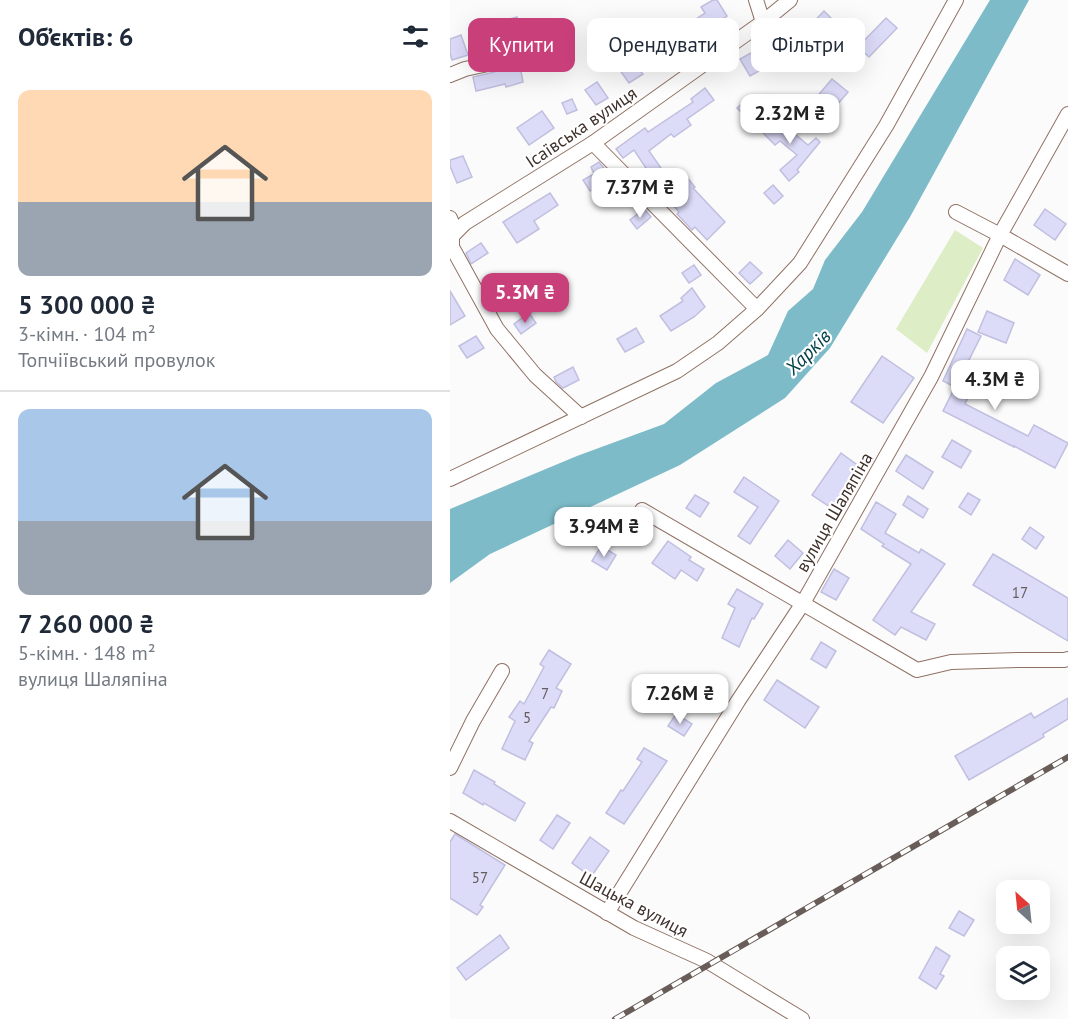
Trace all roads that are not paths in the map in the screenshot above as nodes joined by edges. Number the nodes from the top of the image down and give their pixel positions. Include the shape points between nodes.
1 (756, 0) edge
2 (790, 0) edge
3 (950, 3) edge
4 (763, 18) edge
5 (769, 18) edge
6 (751, 31) edge
7 (468, 68) edge
8 (450, 75) edge
9 (1068, 114) edge
10 (593, 143) junction
11 (956, 212) dead end
12 (450, 218) edge
13 (1000, 235) junction
14 (451, 237) edge
15 (1068, 274) edge
16 (757, 309) junction
17 (581, 417) junction
18 (450, 479) edge
19 (642, 510) dead end
20 (803, 603) junction
21 (1068, 659) edge
22 (502, 671) dead end
23 (450, 768) edge
24 (450, 821) edge
25 (607, 913) junction
26 (802, 1019) edge

1 - 4 street
2 - 5 street, Ісаївська вулиця
3 - 16 street via 885,126 800,263
6 - 10 street, Ісаївська вулиця
7 - 8 street
9 - 13 street, вулиця Шаляпіна
10 - 14 street, Ісаївська вулиця via 465,222
10 - 16 street
11 - 13 street
12 - 14 street
13 - 15 street
13 - 20 street, вулиця Шаляпіна via 931,376
14 - 17 street via 452,247 497,329 535,375
16 - 17 street via 677,372
17 - 18 street
19 - 20 street
20 - 21 street via 917,670 951,662
20 - 25 street, вулиця Шаляпіна
22 - 23 street
24 - 25 street, Шацька вулиця
25 - 26 street, Шацька вулиця via 707,962

